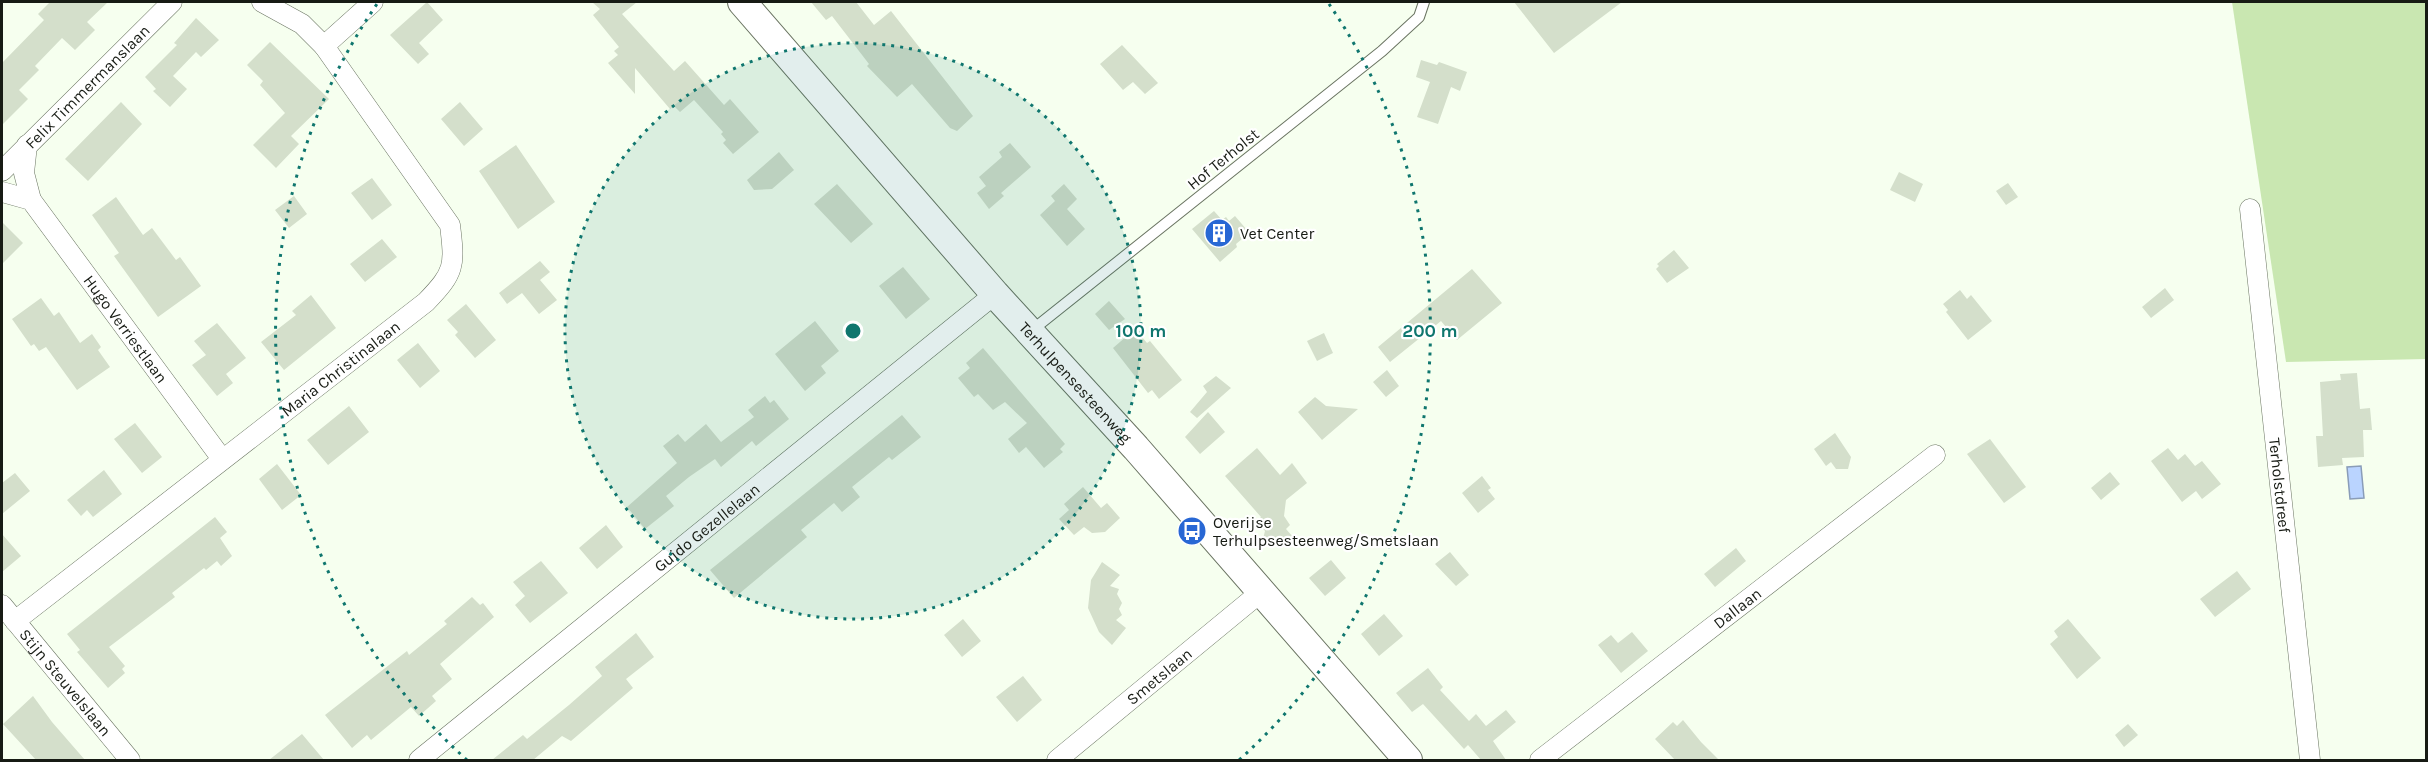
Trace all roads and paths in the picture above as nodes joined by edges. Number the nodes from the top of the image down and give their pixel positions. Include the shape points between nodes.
1 (172, 2) edge
2 (262, 2) edge
3 (373, 2) edge
4 (742, 2) edge
5 (1424, 2) edge
6 (324, 46) junction
7 (27, 145) junction
8 (2, 171) edge
9 (2, 192) edge
10 (31, 200) junction
11 (2250, 209) dead end
12 (995, 294) junction
13 (1030, 332) junction
14 (1935, 455) dead end
15 (222, 459) junction
16 (1261, 592) junction
17 (2, 605) edge
18 (15, 621) junction
19 (130, 760) edge
20 (419, 760) edge
21 (1057, 760) edge
22 (1408, 760) edge
23 (1540, 760) edge
24 (2310, 760) edge

1 - 7 street, Felix Timmermanslaan
2 - 6 street, Maria Christinalaan via 302,24
3 - 6 street
4 - 12 main road, Terhulpensesteenweg
5 - 13 lane, Hof Terholst via 1419,17 1382,51
6 - 15 street, Maria Christinalaan via 450,225 454,260 445,282 426,303
7 - 8 street, Felix Timmermanslaan
7 - 10 street, Hugo Verriestlaan via 24,173
9 - 10 street
10 - 15 street, Hugo Verriestlaan
11 - 24 street, Terholstdreef
12 - 13 main road, Terhulpensesteenweg
12 - 20 street, Guido Gezellelaan
13 - 16 main road, Terhulpensesteenweg
14 - 23 street, Dallaan
15 - 18 street, Maria Christinalaan
16 - 21 street, Smetslaan
16 - 22 main road, Terhulpensesteenweg
17 - 18 street, Stijn Steuvelslaan
18 - 19 street, Stijn Steuvelslaan

